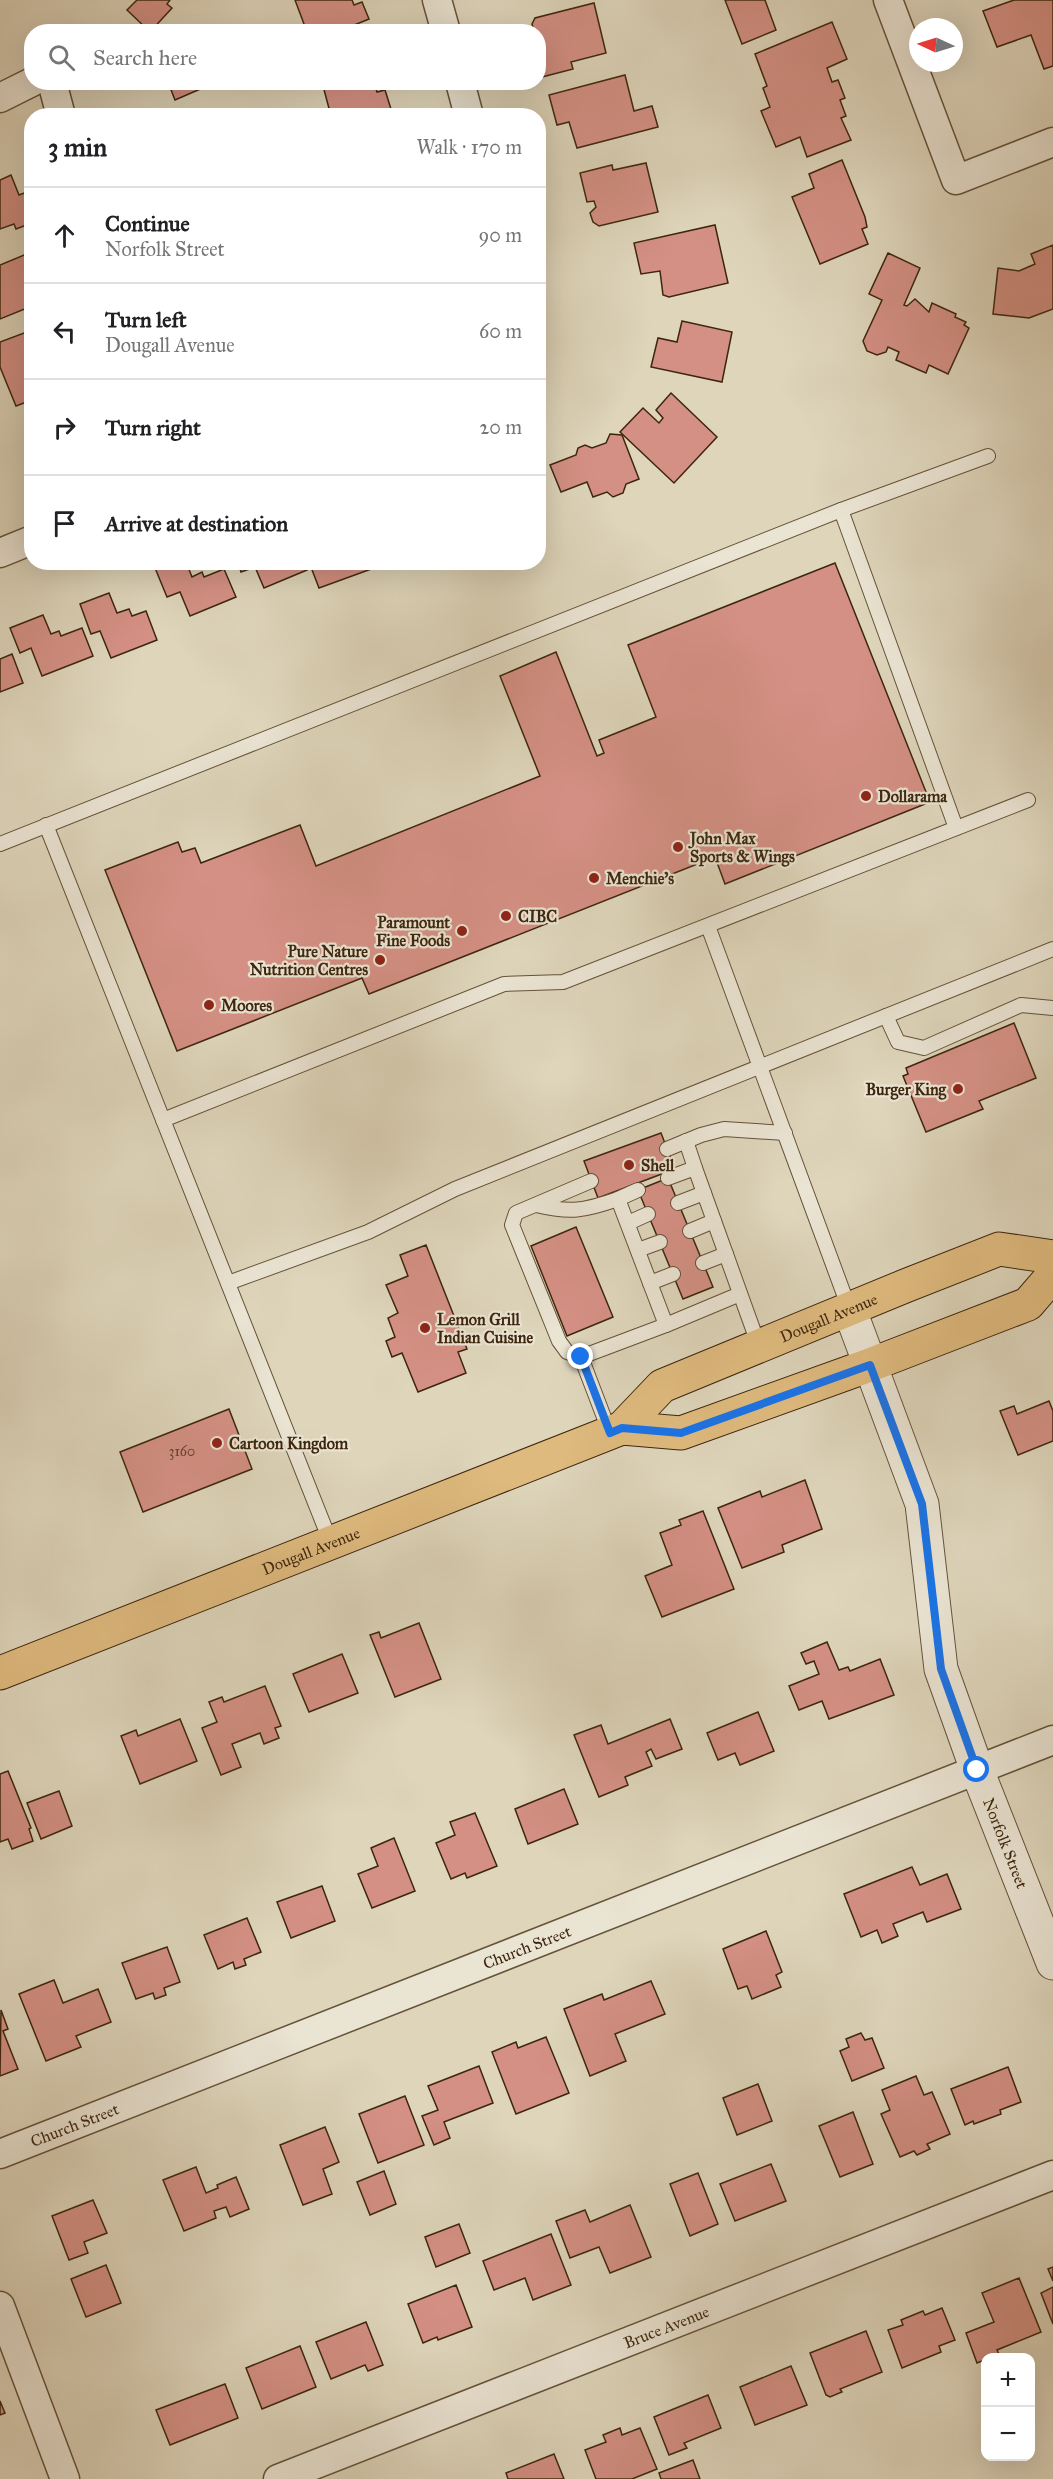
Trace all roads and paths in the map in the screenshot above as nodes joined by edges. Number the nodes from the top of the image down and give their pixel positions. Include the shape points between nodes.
1 (437, 0) edge
2 (888, 0) edge
3 (444, 24) edge
4 (24, 86) edge
5 (54, 90) edge
6 (462, 90) edge
7 (0, 98) edge
8 (59, 108) edge
9 (467, 108) edge
10 (1053, 142) edge
11 (988, 456) dead end
12 (841, 510) junction
13 (24, 543) edge
14 (0, 553) edge
15 (1028, 800) dead end
16 (46, 825) junction
17 (956, 828) junction
18 (0, 844) edge
19 (708, 926) junction
20 (1053, 949) edge
21 (1053, 1008) edge
22 (886, 1016) junction
23 (760, 1066) junction
24 (163, 1120) junction
25 (785, 1133) junction
26 (686, 1141) junction
27 (667, 1149) dead end
28 (695, 1168) junction
29 (668, 1178) dead end
30 (591, 1181) dead end
31 (638, 1190) dead end
32 (705, 1193) junction
33 (618, 1199) junction
34 (678, 1203) dead end
35 (536, 1204) junction
36 (648, 1214) dead end
37 (714, 1221) junction
38 (627, 1223) junction
39 (690, 1231) dead end
40 (660, 1242) dead end
41 (638, 1250) junction
42 (726, 1254) junction
43 (1053, 1257) edge
44 (703, 1263) dead end
45 (673, 1274) dead end
46 (1053, 1275) edge
47 (228, 1283) junction
48 (650, 1283) junction
49 (740, 1294) junction
50 (849, 1308) junction
51 (666, 1324) junction
52 (759, 1346) junction
53 (581, 1357) junction
54 (870, 1365) junction
55 (616, 1430) junction
56 (331, 1543) junction
57 (0, 1673) edge
58 (1053, 1740) edge
59 (977, 1770) junction
60 (1053, 1963) edge
61 (0, 2154) edge
62 (1053, 2175) edge
63 (0, 2306) edge
64 (66, 2479) edge
65 (278, 2479) edge

1 - 3 street
2 - 10 street via 956,180
4 - 7 street
5 - 8 street
6 - 9 street
11 - 12 lane
12 - 16 lane
12 - 17 lane
13 - 14 street
15 - 17 lane
16 - 18 lane
16 - 24 lane
17 - 19 lane
19 - 23 lane
19 - 24 lane via 563,982 504,984
20 - 22 lane
21 - 22 lane via 1021,1005 924,1048 898,1042
22 - 23 lane
23 - 25 lane
23 - 47 lane via 455,1189 368,1232
24 - 47 lane
25 - 26 lane via 724,1129
25 - 50 lane
26 - 27 lane
26 - 28 lane
28 - 29 lane
28 - 32 lane
30 - 35 lane
31 - 33 lane
32 - 34 lane
32 - 37 lane
33 - 35 lane via 566,1212
33 - 38 lane
35 - 53 lane via 516,1213 512,1225 559,1341 567,1352
36 - 38 lane
37 - 39 lane
37 - 42 lane
38 - 41 lane
40 - 41 lane
41 - 48 lane
42 - 44 lane
42 - 49 lane
43 - 50 main road, Dougall Avenue via 999,1249
45 - 48 lane
46 - 54 main road, Dougall Avenue via 1028,1304
47 - 56 lane
48 - 51 lane
49 - 51 lane
49 - 52 lane
50 - 52 main road, Dougall Avenue
50 - 54 street, Norfolk Street
51 - 53 lane
52 - 55 main road, Dougall Avenue via 662,1386
53 - 55 lane
54 - 55 main road, Dougall Avenue via 681,1433
54 - 59 street, Norfolk Street via 922,1504 941,1669
55 - 56 main road, Dougall Avenue
56 - 57 main road, Dougall Avenue
58 - 59 street, Church Street
59 - 60 street, Norfolk Street
59 - 61 street, Church Street
62 - 65 street, Bruce Avenue
63 - 64 street

